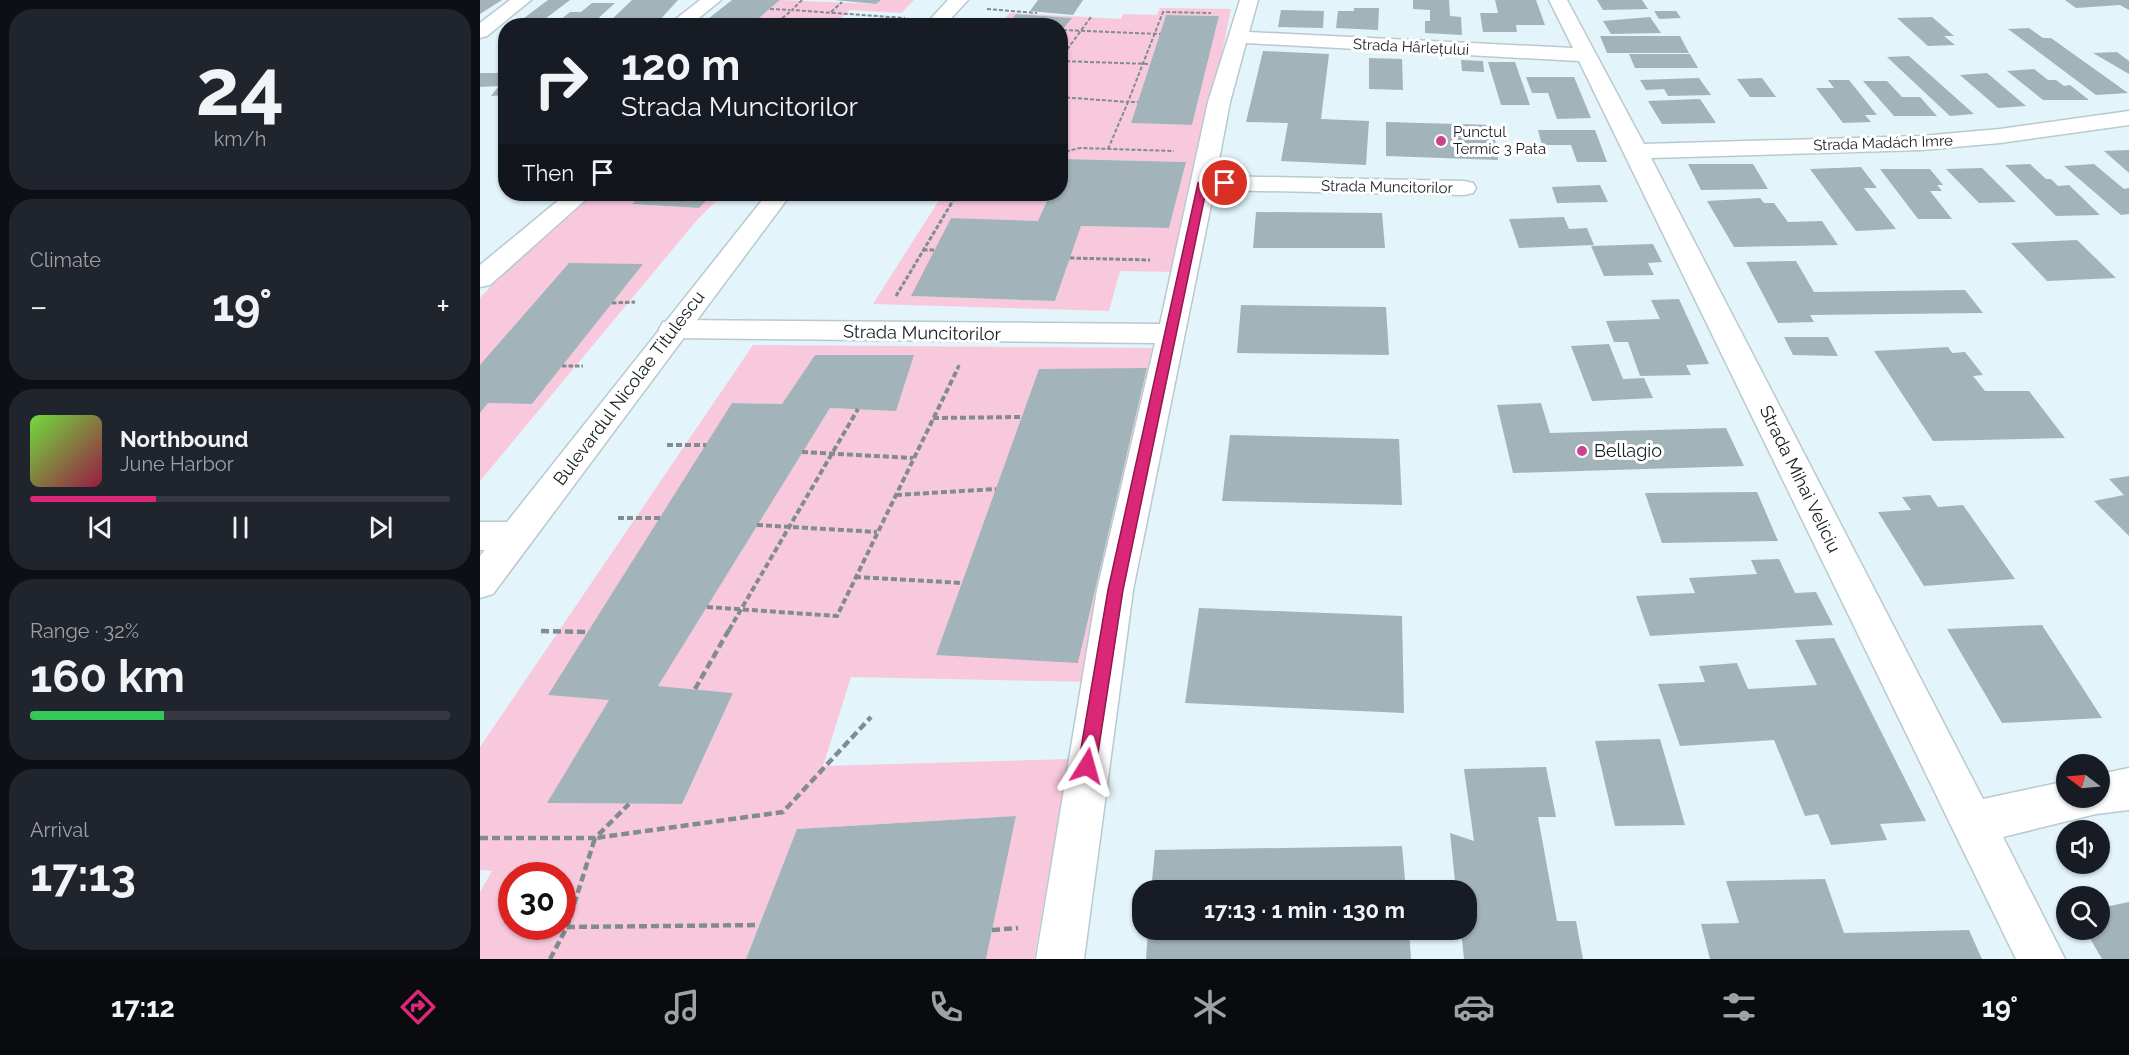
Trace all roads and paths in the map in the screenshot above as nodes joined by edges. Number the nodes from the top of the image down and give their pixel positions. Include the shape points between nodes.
1 (522, 0) edge
2 (711, 0) edge
3 (802, 0) edge
4 (959, 0) edge
5 (1557, 0) edge
6 (842, 2) dead end
7 (770, 9) dead end
8 (792, 10) junction
9 (1028, 12) dead end
10 (831, 13) junction
11 (1037, 13) dead end
12 (1091, 17) dead end
13 (1244, 17) edge
14 (500, 18) edge
15 (687, 18) edge
16 (782, 18) edge
17 (884, 18) edge
18 (941, 18) edge
19 (498, 19) edge
20 (1068, 30) edge
21 (1082, 30) junction
22 (480, 34) edge
23 (1154, 34) junction
24 (1160, 34) dead end
25 (498, 35) edge
26 (1068, 49) edge
27 (1585, 55) junction
28 (1068, 60) edge
29 (1142, 64) junction
30 (1150, 64) dead end
31 (1068, 98) edge
32 (1128, 102) junction
33 (1138, 102) dead end
34 (2129, 118) edge
35 (1108, 149) junction
36 (1068, 151) edge
37 (1636, 151) junction
38 (1207, 167) junction
39 (1464, 188) dead end
40 (572, 201) edge
41 (774, 201) edge
42 (953, 201) edge
43 (923, 250) junction
44 (935, 250) dead end
45 (1070, 258) dead end
46 (1188, 261) junction
47 (480, 279) edge
48 (635, 302) dead end
49 (612, 303) dead end
50 (674, 329) junction
51 (875, 332) junction
52 (975, 334) junction
53 (1171, 334) junction
54 (562, 366) dead end
55 (584, 366) dead end
56 (858, 409) dead end
57 (1022, 417) dead end
58 (933, 418) junction
59 (667, 445) dead end
60 (706, 445) dead end
61 (802, 452) dead end
62 (832, 454) junction
63 (913, 458) junction
64 (996, 489) dead end
65 (896, 495) junction
66 (618, 518) dead end
67 (660, 518) dead end
68 (757, 525) dead end
69 (789, 527) junction
70 (877, 532) junction
71 (480, 536) edge
72 (516, 536) junction
73 (855, 577) junction
74 (480, 583) edge
75 (962, 583) dead end
76 (707, 607) dead end
77 (741, 610) junction
78 (541, 631) dead end
79 (588, 632) dead end
80 (695, 689) dead end
81 (871, 717) dead end
82 (2129, 789) edge
83 (2110, 793) edge
84 (629, 804) dead end
85 (2056, 804) edge
86 (1971, 823) junction
87 (480, 838) edge
88 (595, 838) junction
89 (576, 898) edge
90 (759, 925) dead end
91 (576, 927) edge
92 (560, 940) edge
93 (550, 959) edge
94 (1060, 959) edge
95 (2041, 959) edge

1 - 14 street
2 - 15 street
3 - 8 path
4 - 18 street
5 - 27 street, Strada Mihai Veliciu
6 - 10 path
7 - 8 path
8 - 10 path
8 - 16 path
9 - 11 path
10 - 17 path
12 - 21 path
13 - 23 path via 1163,12
13 - 27 street, Strada Hârlețului
13 - 38 street via 1219,102
19 - 22 street
20 - 21 path
21 - 23 path
21 - 26 path
22 - 25 street
23 - 24 path
23 - 29 path
27 - 37 street, Strada Mihai Veliciu
28 - 29 path
29 - 30 path
29 - 32 path
31 - 32 path
32 - 33 path
32 - 35 path
34 - 37 street, Strada Madách Imre via 1921,143
35 - 36 path
35 - 38 path
37 - 86 street, Strada Mihai Veliciu
38 - 39 street, Strada Muncitorilor
38 - 46 street
40 - 47 street
41 - 50 street, Bulevardul Nicolae Titulescu
42 - 43 path
43 - 44 path
43 - 51 path
45 - 46 path
46 - 53 street
48 - 49 path
50 - 51 street, Strada Muncitorilor
50 - 72 street, Bulevardul Nicolae Titulescu
51 - 52 street, Strada Muncitorilor
52 - 53 street, Strada Muncitorilor
52 - 58 path
53 - 94 street via 1115,590
54 - 55 path
56 - 62 path
57 - 58 path
58 - 63 path
59 - 60 path
61 - 62 path
62 - 63 path
62 - 69 path
63 - 65 path
64 - 65 path
65 - 70 path
66 - 67 path
68 - 69 path
69 - 70 path
69 - 77 path
70 - 73 path
71 - 72 street
72 - 74 street, Bulevardul Nicolae Titulescu
73 - 75 path
73 - 77 path via 837,616
76 - 77 path
77 - 80 path
78 - 79 path
81 - 88 path via 783,812
82 - 83 street
84 - 88 path
85 - 86 street
86 - 95 street, Strada Mihai Veliciu
87 - 88 path
88 - 89 path
90 - 91 path
92 - 93 path

